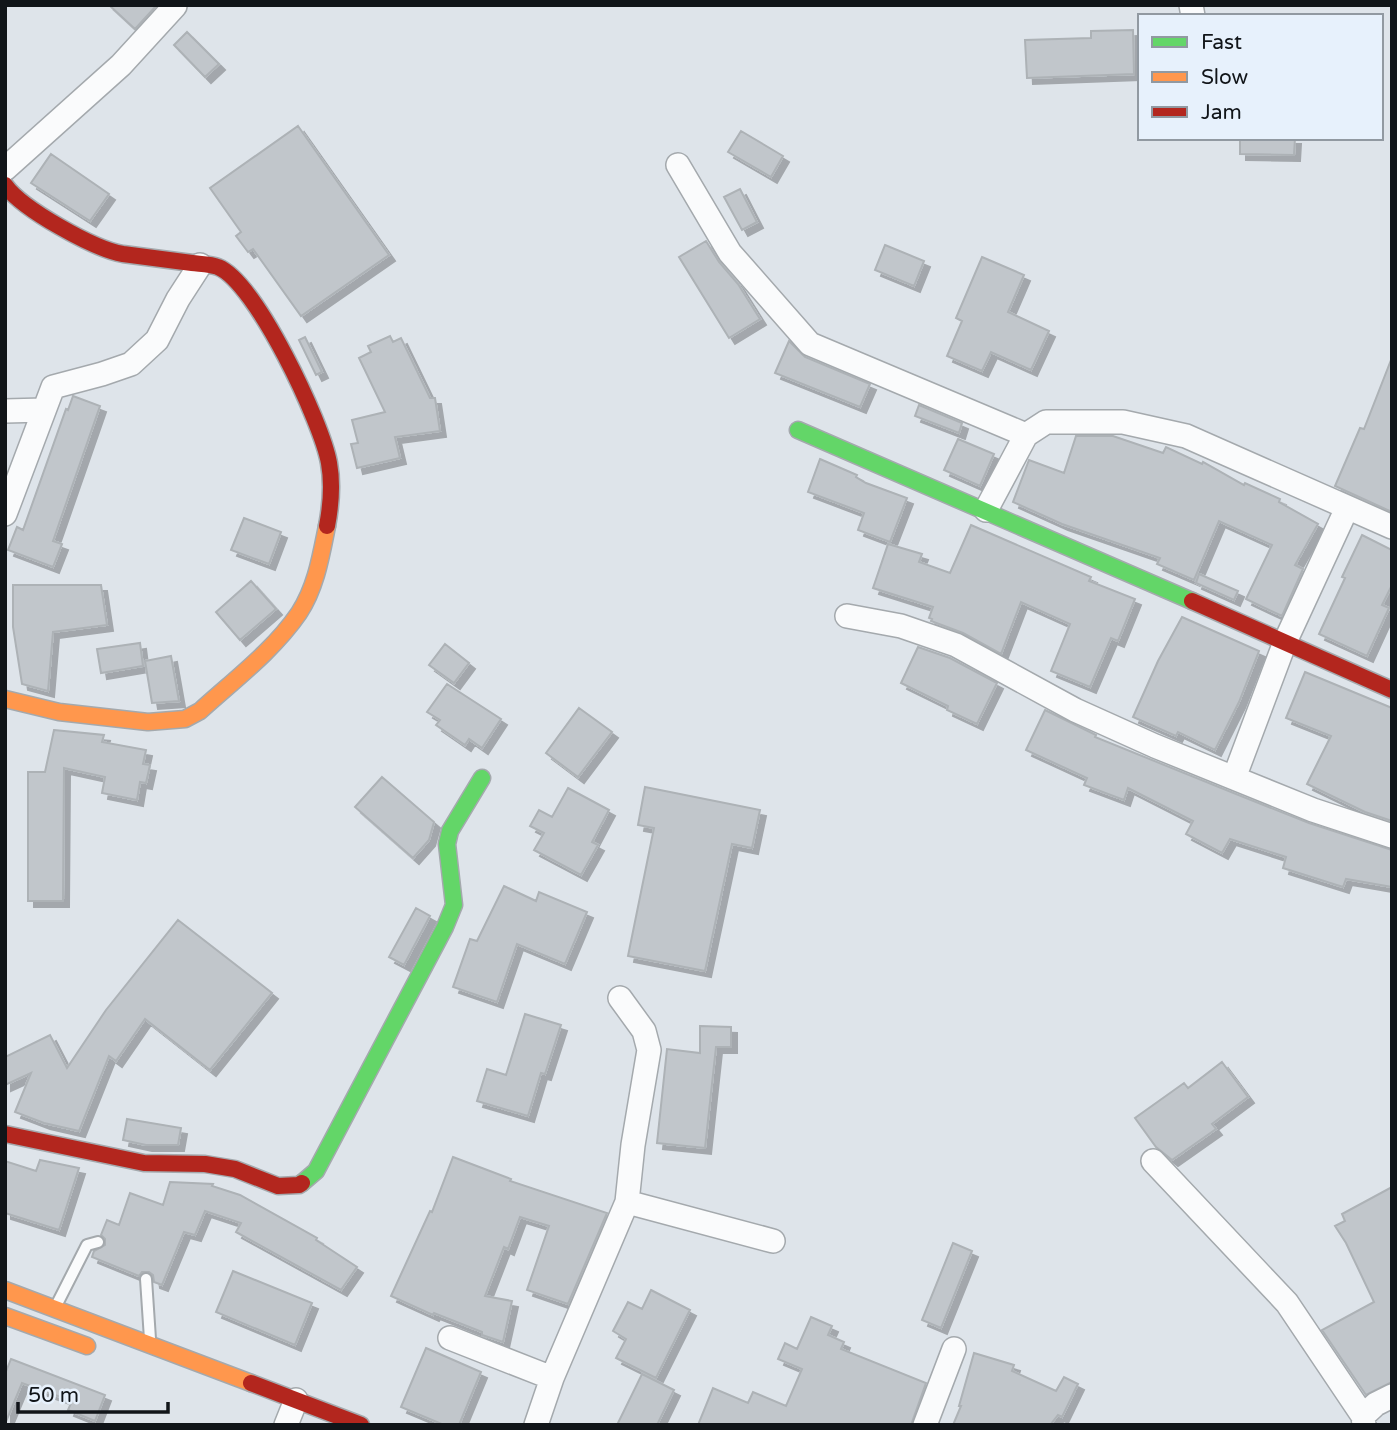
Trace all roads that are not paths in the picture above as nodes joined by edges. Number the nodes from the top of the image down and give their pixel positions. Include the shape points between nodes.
1 (175, 6) edge
2 (678, 165) dead end
3 (5, 169) edge
4 (5, 185) edge
5 (200, 265) junction
6 (44, 410) junction
7 (5, 411) edge
8 (798, 430) dead end
9 (1026, 435) junction
10 (1347, 508) junction
11 (986, 510) junction
12 (5, 514) edge
13 (1392, 527) edge
14 (847, 616) dead end
15 (1285, 642) junction
16 (1392, 690) edge
17 (5, 699) edge
18 (482, 778) dead end
19 (1234, 778) junction
20 (1392, 836) edge
21 (620, 998) dead end
22 (5, 1134) edge
23 (1153, 1161) dead end
24 (627, 1202) junction
25 (773, 1241) dead end
26 (98, 1242) dead end
27 (146, 1279) dead end
28 (5, 1290) edge
29 (55, 1308) junction
30 (5, 1316) edge
31 (450, 1338) dead end
32 (150, 1345) junction
33 (954, 1349) dead end
34 (108, 1354) dead end
35 (552, 1378) junction
36 (1392, 1396) edge
37 (289, 1417) edge
38 (1363, 1420) edge
39 (360, 1425) edge
40 (536, 1425) edge
41 (925, 1425) edge

1 - 3 street via 121,65
2 - 9 street via 730,253 810,344
4 - 5 street via 31,209 82,238 119,253
5 - 6 street via 157,340 131,364 53,387
5 - 17 street via 219,267 241,286 281,346 309,404 329,462 332,502 327,531 318,570 300,611 276,642 201,711 185,719 110,718
6 - 7 street
6 - 12 street
8 - 11 street
9 - 10 street via 1046,422 1123,422 1186,436
9 - 11 street
10 - 13 street
10 - 15 street
11 - 15 street
14 - 19 street via 901,626 956,645 1075,710
15 - 16 street
15 - 19 street
18 - 22 street via 450,831 447,844 454,905 445,927 316,1171 299,1185 278,1186 235,1168 145,1163
19 - 20 street
21 - 24 street via 644,1031 649,1050
23 - 38 street via 1287,1303
24 - 25 street
24 - 35 street
26 - 29 lane via 87,1245
27 - 32 lane
28 - 29 street
29 - 32 street
30 - 34 street
31 - 35 street
32 - 37 street
33 - 41 street
35 - 40 street
36 - 38 street via 1376,1404
37 - 39 street

